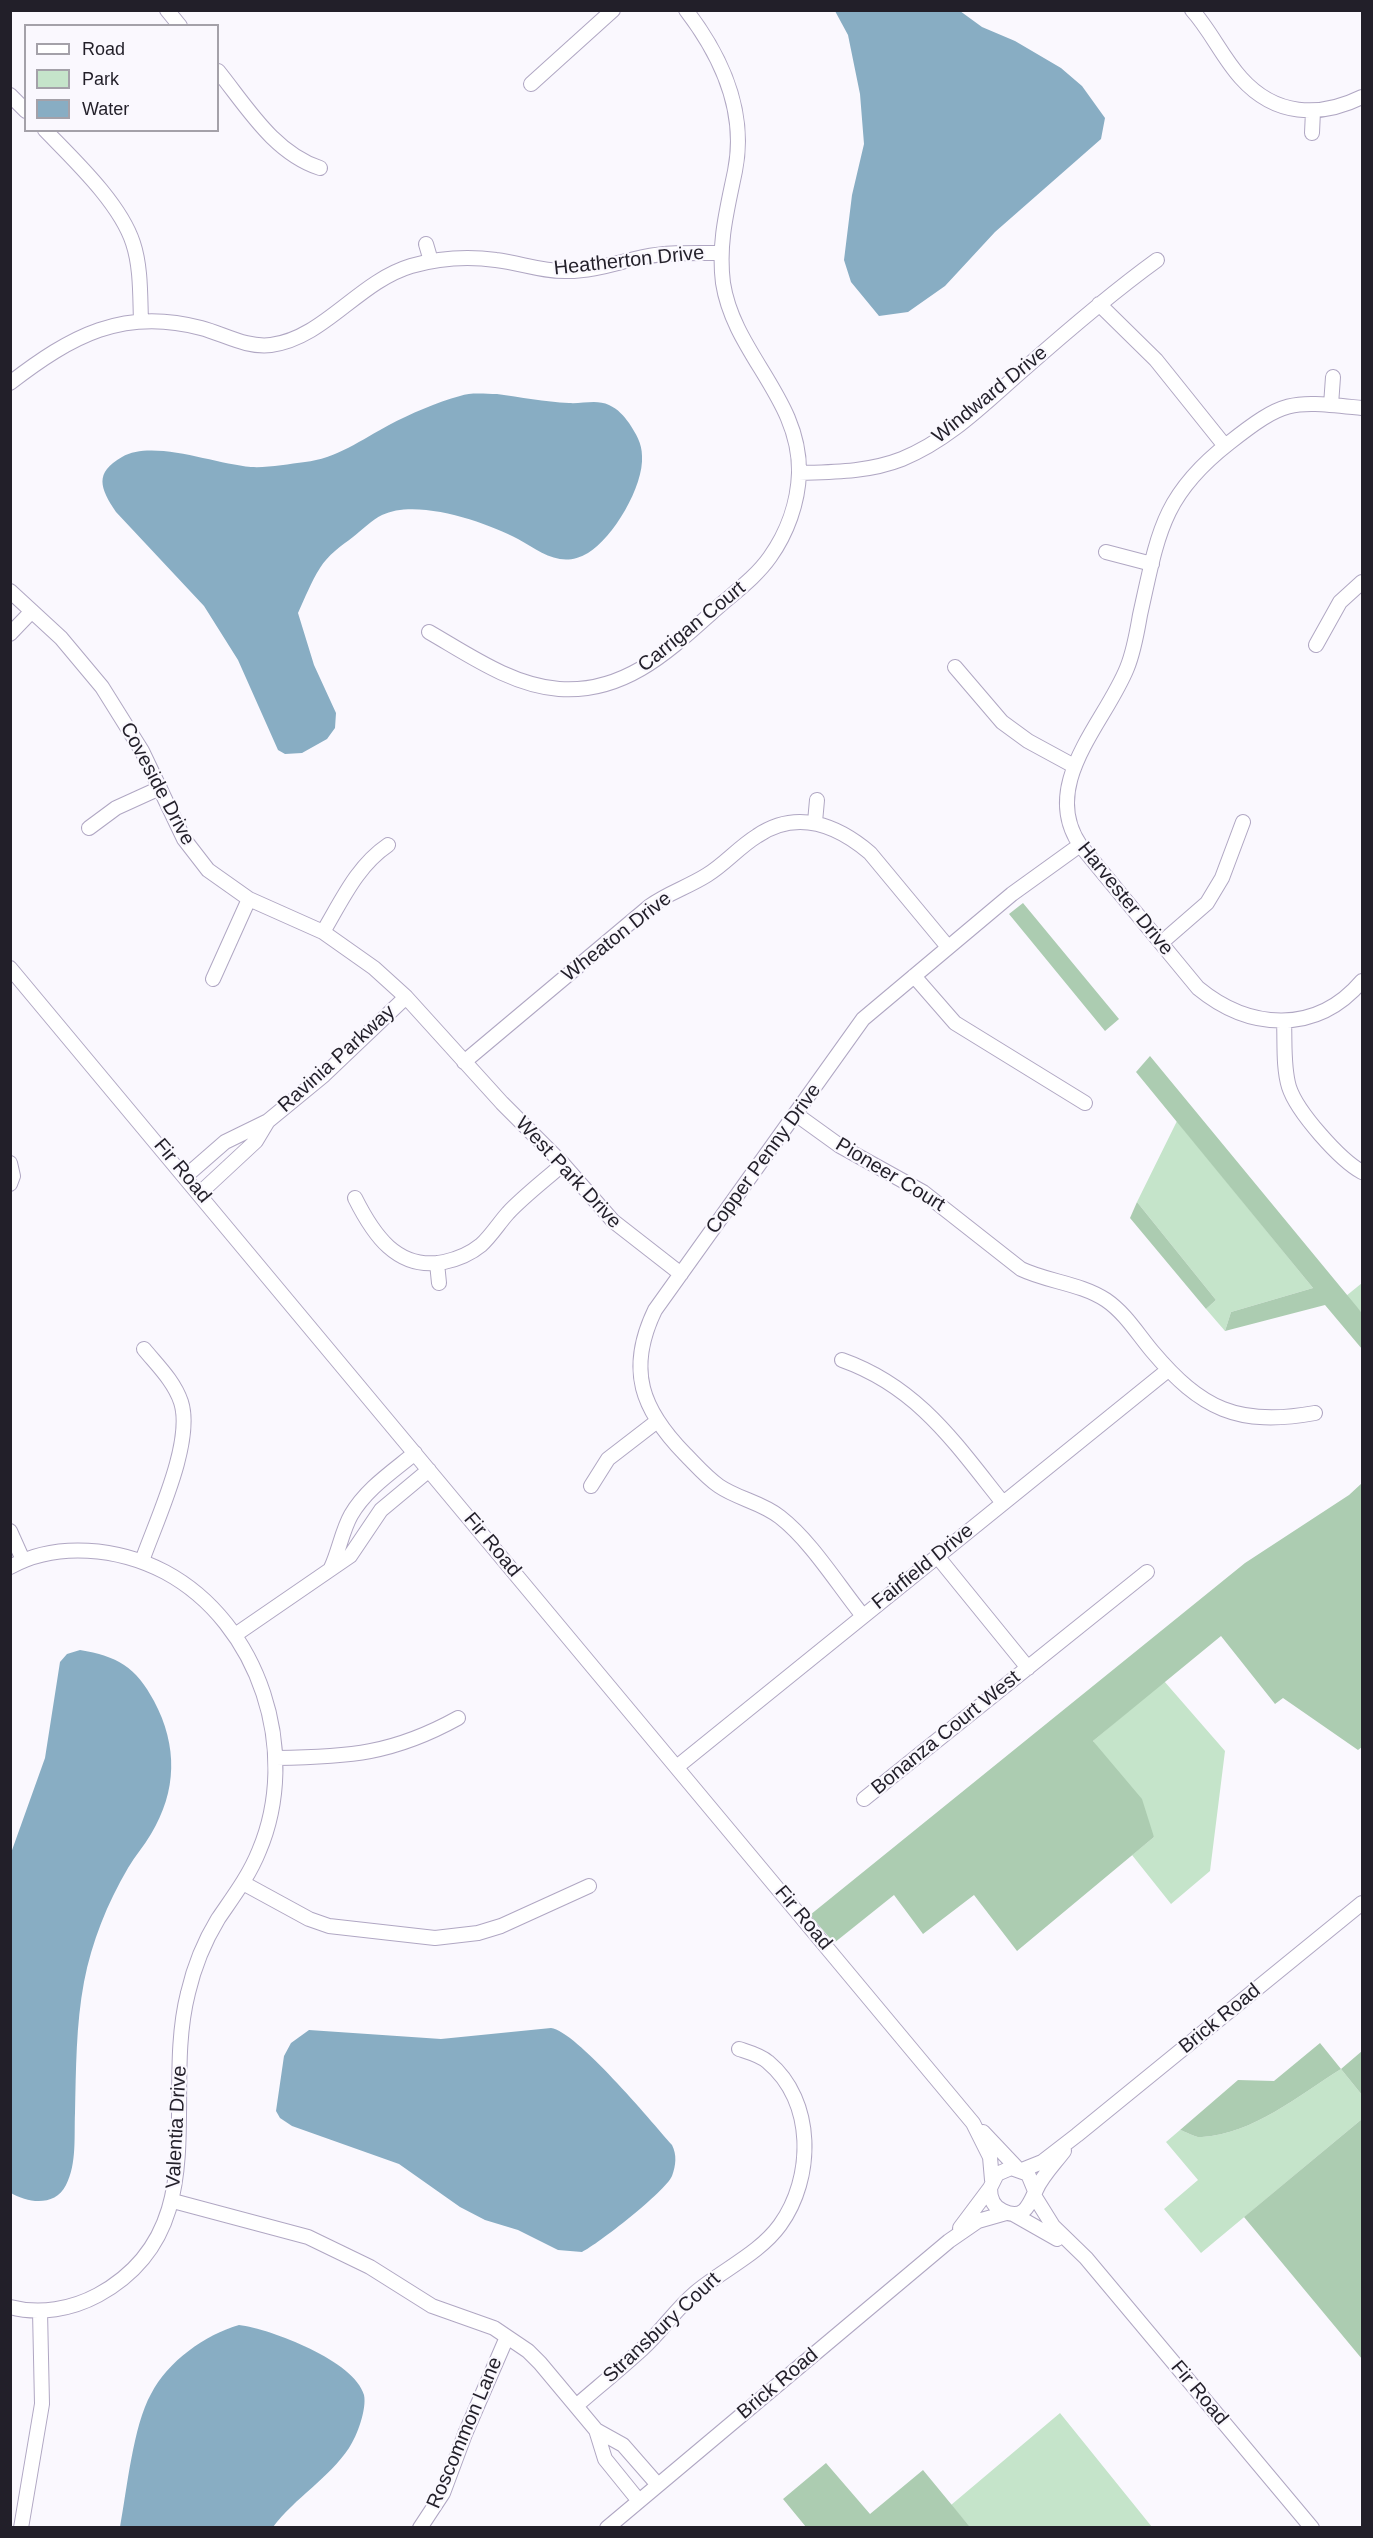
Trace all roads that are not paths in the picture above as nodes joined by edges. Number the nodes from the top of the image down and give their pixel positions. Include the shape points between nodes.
1 (167, 10) edge
2 (686, 10) edge
3 (1192, 10) edge
4 (603, 14) edge
5 (178, 24) edge
6 (219, 72) edge
7 (531, 84) dead end
8 (10, 95) edge
9 (1362, 97) edge
10 (24, 109) edge
11 (1313, 111) junction
12 (47, 132) edge
13 (1312, 133) dead end
14 (320, 168) dead end
15 (426, 244) dead end
16 (720, 253) junction
17 (1156, 260) dead end
18 (431, 261) junction
19 (1099, 304) junction
20 (141, 321) junction
21 (1334, 377) dead end
22 (10, 383) edge
23 (1332, 405) junction
24 (1362, 408) edge
25 (1225, 446) junction
26 (799, 473) junction
27 (1106, 552) dead end
28 (1152, 564) junction
29 (1362, 582) edge
30 (10, 591) edge
31 (32, 611) junction
32 (429, 632) dead end
33 (10, 634) edge
34 (1316, 645) dead end
35 (955, 667) dead end
36 (1074, 766) junction
37 (160, 788) junction
38 (817, 800) dead end
39 (815, 822) junction
40 (1243, 822) dead end
41 (89, 828) dead end
42 (388, 845) dead end
43 (1080, 845) junction
44 (249, 899) junction
45 (323, 932) junction
46 (1161, 943) junction
47 (948, 947) junction
48 (10, 968) edge
49 (914, 976) junction
50 (213, 979) dead end
51 (1362, 981) edge
52 (406, 997) junction
53 (1284, 1021) junction
54 (464, 1062) junction
55 (1085, 1103) dead end
56 (797, 1115) junction
57 (268, 1120) junction
58 (10, 1163) edge
59 (563, 1164) junction
60 (1362, 1172) edge
61 (186, 1176) junction
62 (10, 1184) edge
63 (200, 1193) junction
64 (355, 1198) dead end
65 (437, 1263) junction
66 (681, 1274) junction
67 (440, 1283) dead end
68 (144, 1348) dead end
69 (842, 1360) dead end
70 (1168, 1370) junction
71 (1315, 1413) dead end
72 (656, 1422) junction
73 (415, 1453) junction
74 (429, 1470) junction
75 (591, 1486) dead end
76 (1003, 1503) junction
77 (10, 1531) edge
78 (937, 1556) junction
79 (142, 1562) junction
80 (17, 1564) edge
81 (330, 1570) junction
82 (1147, 1572) dead end
83 (863, 1616) junction
84 (235, 1635) junction
85 (1028, 1668) junction
86 (458, 1718) dead end
87 (276, 1758) junction
88 (678, 1766) junction
89 (864, 1799) dead end
90 (243, 1882) junction
91 (589, 1886) dead end
92 (1362, 1903) edge
93 (739, 2049) dead end
94 (972, 2123) junction
95 (1077, 2135) junction
96 (1020, 2169) junction
97 (991, 2184) junction
98 (1035, 2194) junction
99 (172, 2201) junction
100 (1009, 2214) junction
101 (949, 2241) junction
102 (1086, 2258) junction
103 (10, 2307) edge
104 (40, 2311) junction
105 (507, 2337) junction
106 (576, 2406) junction
107 (596, 2430) junction
108 (658, 2485) junction
109 (639, 2500) junction
110 (17, 2508) edge
111 (21, 2528) edge
112 (420, 2528) edge
113 (607, 2528) edge
114 (1312, 2528) edge

1 - 5 street
2 - 16 street via 712,48 728,83 737,129 738,153
3 - 11 street via 1252,88 1280,105
4 - 7 street
6 - 14 street via 283,149
8 - 10 street
9 - 11 street via 1330,110
11 - 13 street
12 - 20 street via 125,225 137,258
15 - 18 street
16 - 18 street, Heatherton Drive via 660,255 591,270 567,271 475,258
16 - 26 street, Carrigan Court via 735,326 791,422
17 - 19 street, Windward Drive
18 - 20 street, Heatherton Drive via 392,273 302,336 269,345 242,342 186,324
19 - 25 street via 1169,374
19 - 26 street, Windward Drive via 963,423 924,449 856,471
20 - 22 street via 109,325 89,333 42,358
21 - 23 street
23 - 24 street, Harvester Drive
23 - 25 street, Harvester Drive via 1297,404 1276,409
25 - 28 street, Harvester Drive via 1191,476 1176,496
26 - 32 street, Carrigan Court via 795,503 769,559 653,663 635,673 609,683 560,689 522,681
27 - 28 street
28 - 36 street, Harvester Drive via 1129,664
29 - 34 street via 1340,602
30 - 31 street, Coveside Drive
31 - 33 street
31 - 37 street, Coveside Drive via 61,638 102,687
35 - 36 street via 1002,722
36 - 43 street, Harvester Drive via 1066,788 1066,804 1070,827
37 - 41 street via 116,808
37 - 44 street, Coveside Drive via 196,856 222,882
38 - 39 street
39 - 47 street via 841,831 870,853
39 - 54 street, Wheaton Drive via 785,824 759,835 707,875 663,897
40 - 46 street via 1208,903
42 - 45 street via 357,874
43 - 46 street, Harvester Drive
43 - 47 street, Copper Penny Drive
44 - 45 street, Coveside Drive
44 - 50 street
45 - 52 street, Coveside Drive via 374,968
46 - 53 street, Harvester Drive via 1198,988 1216,1003 1252,1018
47 - 49 street, Copper Penny Drive
48 - 61 street, Fir Road
49 - 55 street via 955,1023
49 - 56 street, Copper Penny Drive via 862,1019
51 - 53 street, Harvester Drive via 1329,1008
52 - 54 street, Coveside Drive
52 - 57 street, Ravinia Parkway
53 - 60 street via 1287,1078 1295,1100 1341,1156
54 - 59 street, West Park Drive
56 - 66 street, Copper Penny Drive
56 - 70 street, Pioneer Court via 840,1146 923,1192 1021,1269 1105,1300 1127,1319
57 - 61 street via 225,1142
57 - 63 street via 256,1141
58 - 62 street
59 - 65 street via 509,1212 482,1245 459,1258
59 - 66 street, West Park Drive via 620,1228
61 - 63 street, Fir Road
63 - 73 street, Fir Road
64 - 65 street via 368,1223 389,1248 417,1263
65 - 67 street
66 - 72 street, Copper Penny Drive via 647,1326 640,1360 643,1391
68 - 79 street via 176,1391 185,1423 180,1454
69 - 76 street via 886,1380 925,1410
70 - 71 street, Pioneer Court via 1199,1397 1238,1414 1283,1419
70 - 76 street, Fairfield Drive
72 - 75 street via 608,1460
72 - 83 street via 720,1486 782,1518
73 - 74 street, Fir Road
73 - 81 street via 361,1500 345,1527
74 - 81 street via 386,1504 350,1556
74 - 88 street, Fir Road
76 - 78 street, Fairfield Drive
77 - 80 street
78 - 83 street, Fairfield Drive
78 - 85 street
79 - 80 street, Valentia Drive via 103,1552 69,1551
79 - 84 street, Valentia Drive via 195,1591
81 - 84 street
82 - 85 street, Bonanza Court West
83 - 88 street, Fairfield Drive
84 - 87 street, Valentia Drive via 263,1692
85 - 89 street, Bonanza Court West
86 - 87 street via 426,1736 382,1750
87 - 90 street, Valentia Drive via 268,1824
88 - 94 street, Fir Road
90 - 91 street via 329,1926 435,1938 469,1935 501,1926
90 - 99 street, Valentia Drive via 209,1935 187,1996 181,2040 177,2174
92 - 95 street, Brick Road
93 - 106 street, Stransbury Court via 768,2062 789,2089 797,2108 805,2148 798,2192 789,2212 766,2241 692,2295 642,2349
94 - 96 street, Fir Road
94 - 97 street, Fir Road via 990,2157
95 - 96 street, Brick Road via 1042,2162
95 - 98 street, Brick Road
96 - 97 street via 1004,2170
96 - 98 street via 1032,2179
97 - 100 street via 993,2204
97 - 101 street, Brick Road
98 - 100 street via 1027,2209
98 - 102 street, Fir Road via 1053,2226
99 - 104 street, Valentia Drive via 156,2240 120,2280 75,2305
99 - 105 street via 308,2237 370,2267 432,2306 481,2322
100 - 101 street, Brick Road via 978,2221
100 - 102 street, Fir Road via 1042,2229
101 - 108 street, Brick Road
102 - 114 street, Fir Road
103 - 104 street, Valentia Drive
104 - 110 street via 42,2404
105 - 106 street via 528,2351
105 - 112 street, Roscommon Lane via 443,2493
106 - 107 street
107 - 108 street via 624,2445
107 - 109 street via 605,2459
108 - 109 street, Brick Road
109 - 113 street, Brick Road
110 - 111 street

